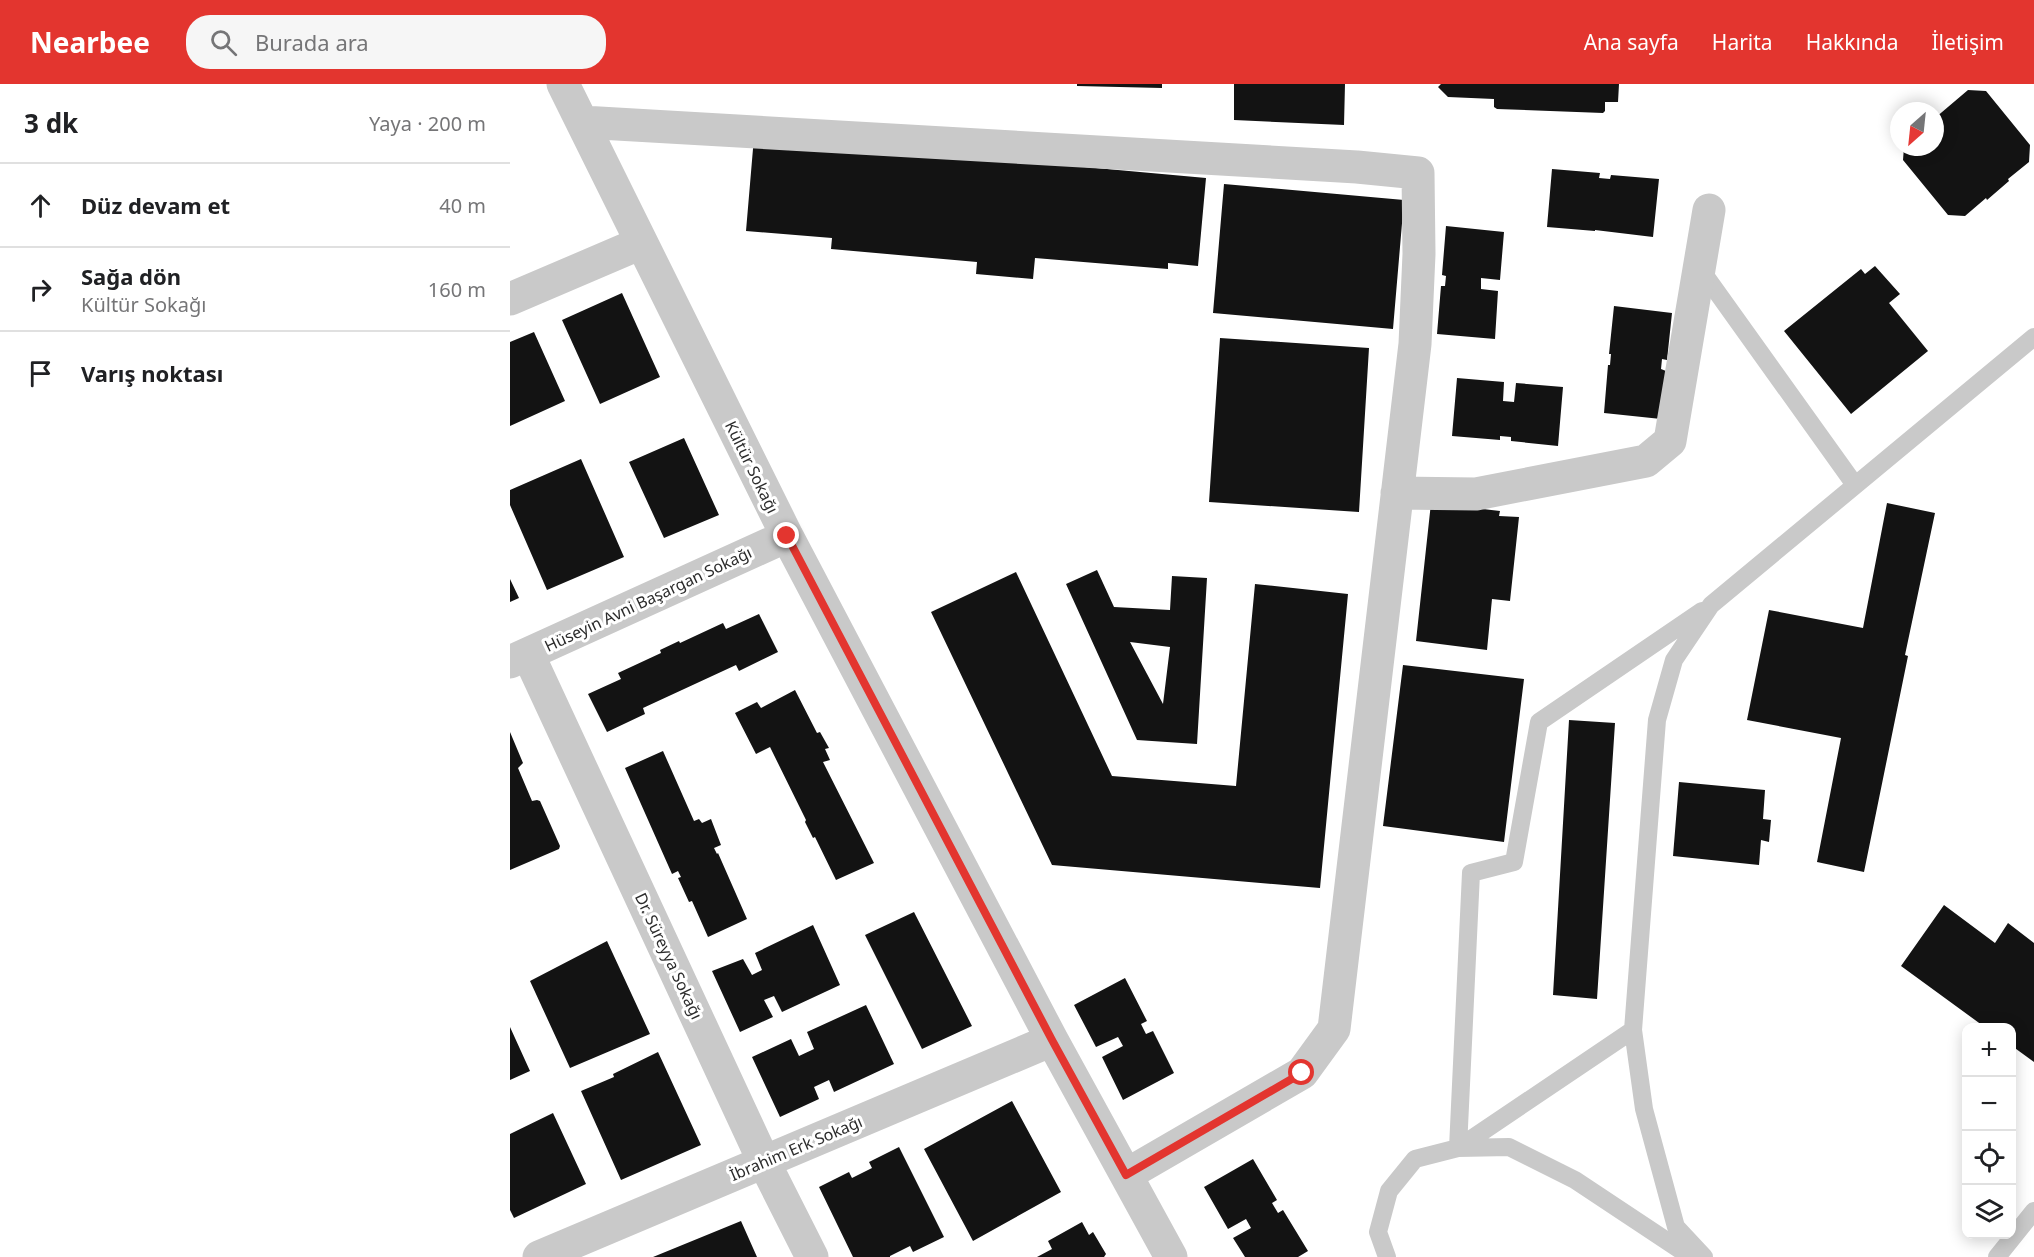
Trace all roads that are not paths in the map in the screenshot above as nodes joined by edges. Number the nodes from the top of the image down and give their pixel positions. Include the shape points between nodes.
1 (563, 84) edge
2 (582, 122) junction
3 (1709, 210) dead end
4 (641, 243) junction
5 (1699, 267) junction
6 (510, 299) edge
7 (2034, 337) edge
8 (1856, 485) junction
9 (1397, 493) junction
10 (787, 536) junction
11 (1711, 605) junction
12 (519, 658) edge
13 (1633, 1030) junction
14 (1052, 1040) junction
15 (1458, 1148) junction
16 (764, 1162) junction
17 (1126, 1175) junction
18 (2034, 1211) edge
19 (539, 1257) edge
20 (812, 1257) edge
21 (1172, 1257) edge
22 (1386, 1257) edge
23 (1691, 1257) edge
24 (1704, 1257) edge
25 (1997, 1257) edge

1 - 2 street, Kültür Sokağı
2 - 4 street, Kültür Sokağı
2 - 9 street via 1418,173 1415,344
3 - 5 street
4 - 6 street
4 - 10 street, Kültür Sokağı
5 - 8 lane
5 - 9 street via 1670,441 1646,461 1476,494
7 - 8 lane
8 - 11 lane
9 - 17 street via 1334,1029 1302,1073
10 - 12 street, Hüseyin Avni Başargan Sokağı
10 - 14 street, Kültür Sokağı
11 - 13 lane via 1674,660 1657,720
11 - 15 lane via 1539,722 1514,862 1471,873
12 - 16 street, Dr. Süreyya Sokağı
13 - 15 lane
13 - 24 lane via 1644,1109 1676,1227
14 - 16 street, İbrahim Erk Sokağı
14 - 17 street, Kültür Sokağı
15 - 22 lane via 1415,1159 1389,1191 1378,1232
15 - 23 lane via 1509,1147 1575,1180
16 - 19 street, İbrahim Erk Sokağı
16 - 20 street, Dr. Süreyya Sokağı
17 - 21 street, Kültür Sokağı
18 - 25 lane

